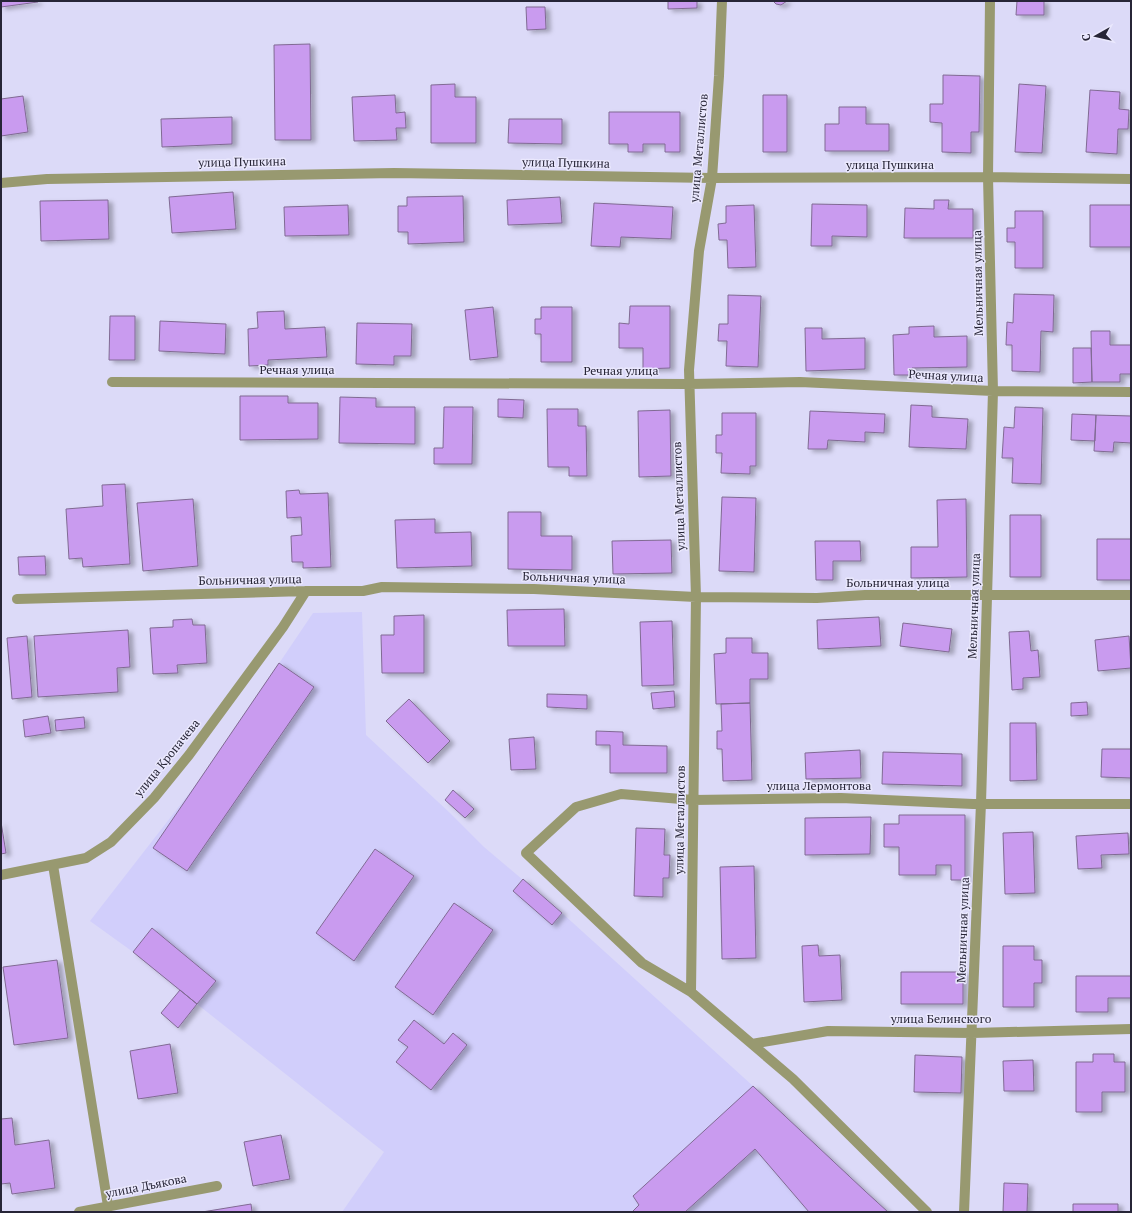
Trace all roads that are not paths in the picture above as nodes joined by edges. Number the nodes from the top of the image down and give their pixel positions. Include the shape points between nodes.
1 (722, 1) edge
2 (990, 1) edge
3 (988, 177) junction
4 (712, 178) junction
5 (1131, 179) edge
6 (1, 183) edge
7 (112, 382) dead end
8 (689, 384) junction
9 (993, 391) junction
10 (1131, 392) edge
11 (306, 591) junction
12 (1131, 595) edge
13 (987, 596) junction
14 (696, 597) junction
15 (17, 599) dead end
16 (693, 800) junction
17 (981, 803) junction
18 (1131, 804) edge
19 (53, 865) junction
20 (1, 875) edge
21 (691, 992) junction
22 (1131, 1029) edge
23 (972, 1033) junction
24 (752, 1044) junction
25 (217, 1186) dead end
26 (108, 1206) junction
27 (79, 1212) edge
28 (927, 1212) edge
29 (964, 1212) edge

1 - 4 street, улица Металлистов
2 - 3 street, Мельничная улица
3 - 4 street, улица Пушкина
3 - 5 street, улица Пушкина
3 - 9 street, Мельничная улица
4 - 6 street, улица Пушкина via 394,173 48,178
4 - 8 street, улица Металлистов via 699,251
7 - 8 street, Речная улица
8 - 9 street, Речная улица via 800,382
8 - 14 street, улица Металлистов
9 - 10 street, Речная улица
9 - 13 street, Мельничная улица
11 - 14 street, Больничная улица via 427,587
11 - 15 street, Больничная улица
11 - 19 street, улица Кропачева via 284,627 194,749 154,798 111,842 86,858
12 - 13 street, Больничная улица
13 - 14 street, Больничная улица
13 - 17 street, Мельничная улица
14 - 16 street, улица Металлистов
16 - 17 street, улица Лермонтова via 841,798
16 - 21 street, улица Металлистов
16 - 21 street, улица Лермонтова via 621,794 576,807 526,853 642,963
17 - 18 street, улица Лермонтова
17 - 23 street, Мельничная улица
19 - 20 street, улица Кропачева
19 - 26 street
21 - 24 street
22 - 23 street, улица Белинского
23 - 24 street, улица Белинского via 828,1031
23 - 29 street, Мельничная улица
24 - 28 street via 793,1079
25 - 26 street, улица Дъякова
26 - 27 street, улица Дъякова

